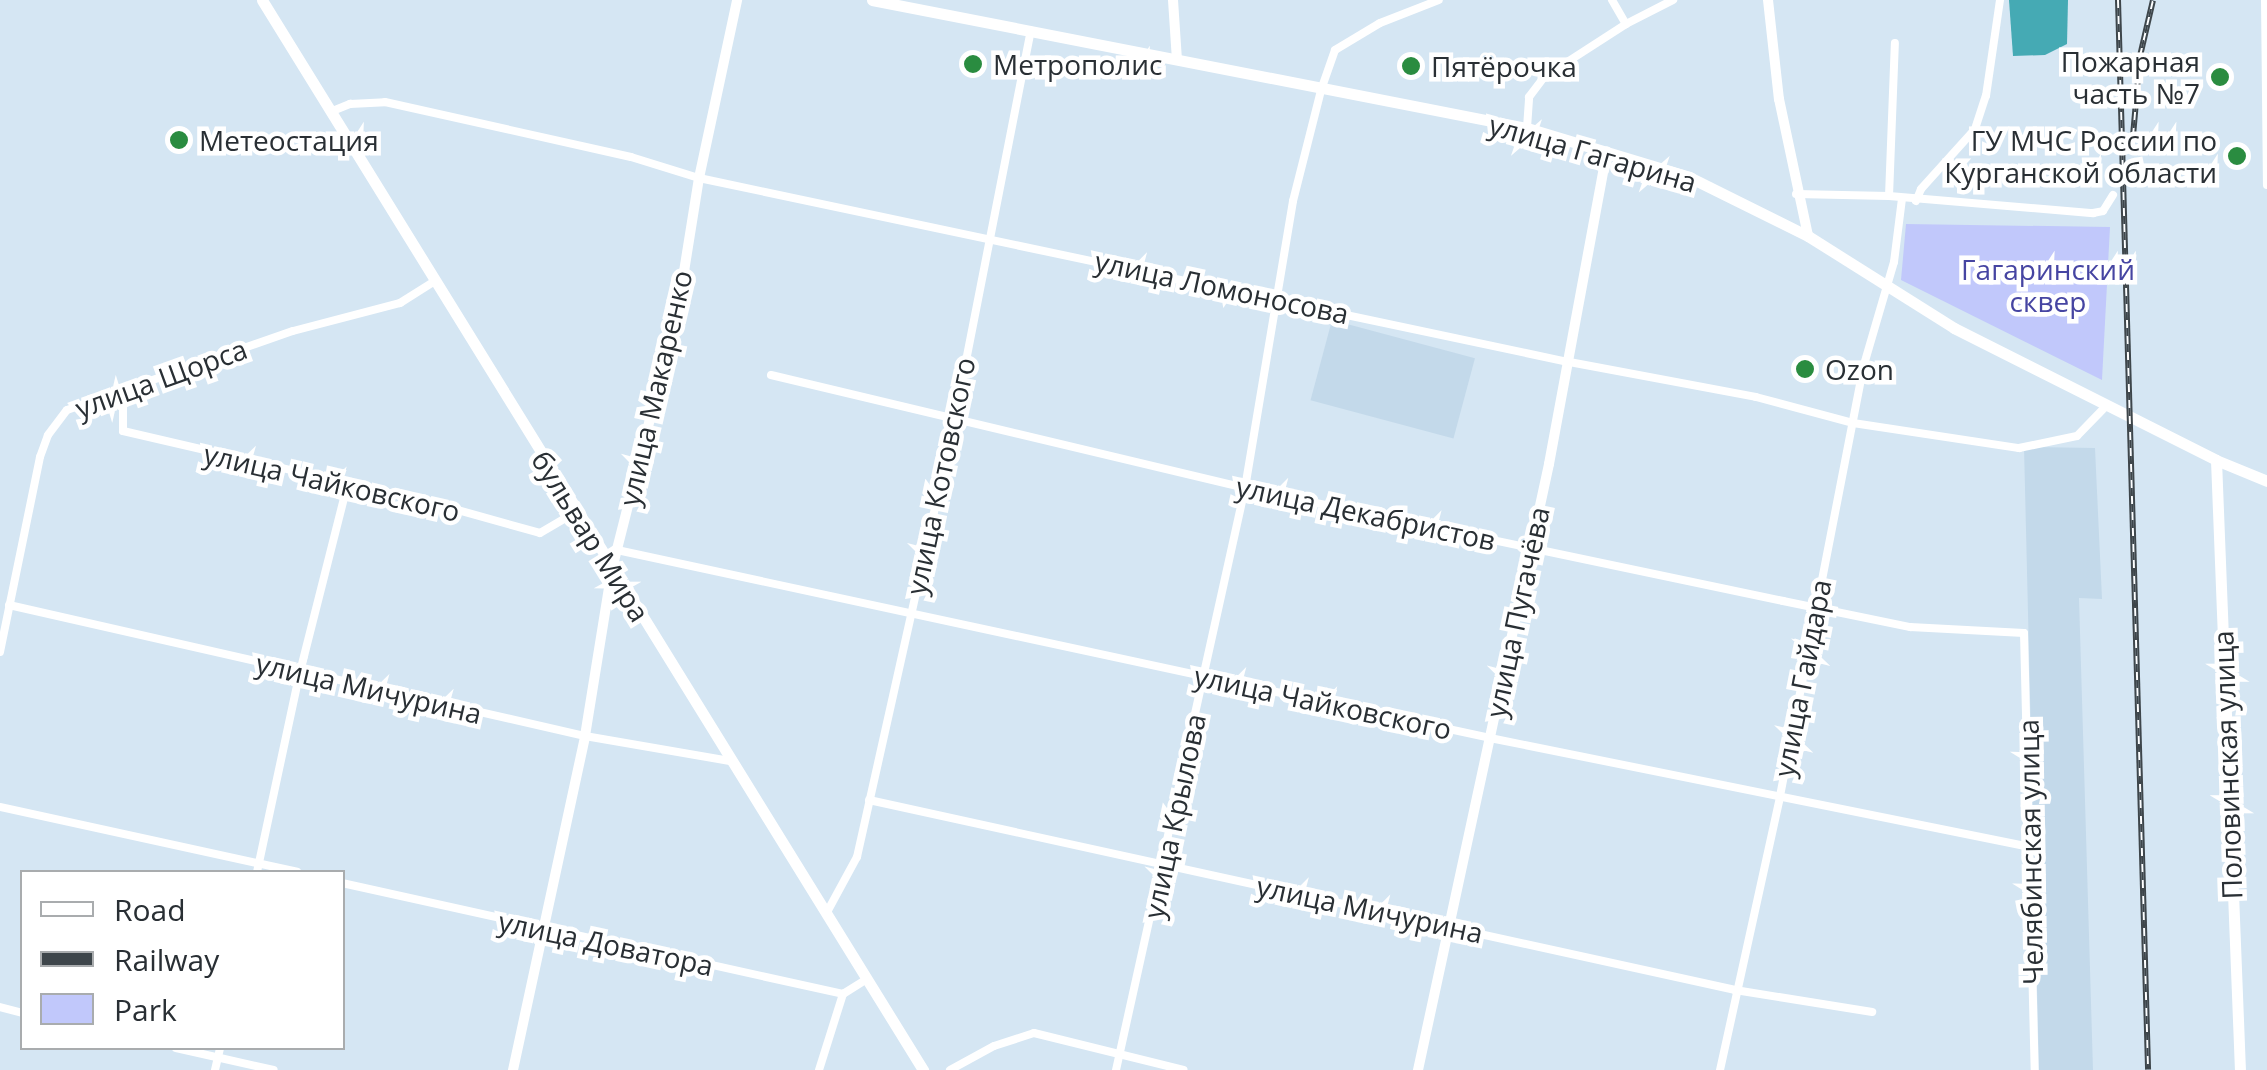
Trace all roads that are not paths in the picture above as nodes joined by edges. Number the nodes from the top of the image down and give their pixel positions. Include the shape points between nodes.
1 (262, 0) edge
2 (737, 0) edge
3 (872, 0) edge
4 (1174, 0) edge
5 (1439, 0) edge
6 (1612, 0) edge
7 (1673, 0) edge
8 (1768, 0) edge
9 (2000, 0) edge
10 (2265, 0) edge
11 (1425, 2) edge
12 (1626, 24) junction
13 (1031, 31) junction
14 (1895, 42) dead end
15 (1177, 60) junction
16 (1321, 90) junction
17 (330, 112) junction
18 (1527, 128) junction
19 (1607, 151) junction
20 (699, 178) junction
21 (2267, 185) edge
22 (1796, 194) junction
23 (2113, 195) dead end
24 (1888, 196) junction
25 (1902, 199) junction
26 (1916, 201) junction
27 (1808, 236) junction
28 (987, 237) junction
29 (435, 281) junction
30 (1886, 286) junction
31 (1275, 298) junction
32 (1564, 361) junction
33 (770, 375) dead end
34 (122, 391) junction
35 (2107, 406) junction
36 (954, 422) junction
37 (1853, 423) junction
38 (2216, 460) junction
39 (2267, 481) edge
40 (347, 486) junction
41 (1244, 488) junction
42 (576, 512) junction
43 (1531, 547) junction
44 (617, 550) junction
45 (612, 569) junction
46 (9, 606) junction
47 (1816, 608) junction
48 (911, 613) junction
49 (2024, 633) joint
50 (0, 652) edge
51 (300, 672) junction
52 (1204, 676) junction
53 (585, 736) junction
54 (1490, 738) junction
55 (730, 760) junction
56 (1780, 796) junction
57 (869, 800) junction
58 (0, 807) edge
59 (2030, 847) junction
60 (1164, 864) junction
61 (258, 868) edge
62 (345, 884) edge
63 (826, 914) junction
64 (1451, 927) junction
65 (545, 931) junction
66 (867, 979) junction
67 (1735, 990) junction
68 (843, 994) junction
69 (1872, 1012) dead end
70 (219, 1052) edge
71 (1119, 1054) junction
72 (215, 1070) edge
73 (274, 1070) edge
74 (514, 1070) edge
75 (819, 1070) edge
76 (924, 1070) edge
77 (950, 1070) edge
78 (1116, 1070) edge
79 (1183, 1070) edge
80 (1418, 1070) edge
81 (1720, 1070) edge
82 (2035, 1070) edge
83 (2240, 1070) edge

1 - 17 main road, бульвар Мира
2 - 20 street, улица Макаренко
3 - 13 main road, улица Гагарина
4 - 15 street
5 - 11 street, улица Крылова
6 - 12 street
7 - 12 street
8 - 22 street
9 - 26 street via 1976,129
10 - 21 street
11 - 16 street, улица Крылова via 1335,50
12 - 18 street via 1538,83 1529,97
13 - 15 main road, улица Гагарина
13 - 28 street, улица Котовского
14 - 24 street
15 - 16 main road, улица Гагарина
16 - 18 main road, улица Гагарина
16 - 31 street, улица Крылова
17 - 20 street, улица Ломоносова via 385,102
17 - 29 main road, бульвар Мира
18 - 19 main road, улица Гагарина
19 - 27 main road, улица Гагарина via 1688,177
19 - 32 street, улица Пугачёва
20 - 28 street, улица Ломоносова
20 - 44 street, улица Макаренко via 678,309
22 - 24 street
22 - 27 street
23 - 26 street via 2103,211 2093,213
24 - 25 street
25 - 26 street
25 - 30 street, улица Гайдара
27 - 30 main road, улица Гагарина
28 - 31 street, улица Ломоносова
28 - 36 street, улица Котовского
29 - 34 street, улица Щорса via 400,303
29 - 42 main road, бульвар Мира
30 - 35 main road, улица Гагарина
30 - 37 street, улица Гайдара
31 - 32 street, улица Ломоносова
31 - 41 street, улица Крылова
32 - 37 street, улица Ломоносова
32 - 43 street, улица Пугачёва
33 - 36 street, улица Декабристов
34 - 40 street, улица Чайковского via 124,431
34 - 46 street, улица Щорса via 67,410 48,436
35 - 37 street, улица Ломоносова via 2077,436 2019,448
35 - 38 main road, улица Гагарина
36 - 41 street, улица Декабристов
36 - 48 street, улица Котовского
37 - 47 street, улица Гайдара
38 - 39 main road, улица Гагарина
38 - 83 main road, Половинская улица
40 - 42 street, улица Чайковского via 540,532
40 - 51 street
41 - 43 street, улица Декабристов
41 - 52 street, улица Крылова
42 - 45 main road, бульвар Мира
43 - 47 street, улица Декабристов
43 - 54 street, улица Пугачёва
44 - 45 street, улица Макаренко
44 - 48 street, улица Чайковского
45 - 53 street, улица Макаренко
45 - 55 main road, бульвар Мира
46 - 50 street, улица Щорса
46 - 51 street, улица Мичурина
47 - 49 street, улица Декабристов via 1910,627
47 - 56 street, улица Гайдара
48 - 52 street, улица Чайковского
48 - 57 street, улица Котовского
49 - 59 street, Челябинская улица
51 - 53 street, улица Мичурина
51 - 61 street
52 - 54 street, улица Чайковского
52 - 60 street, улица Крылова
53 - 55 street, улица Мичурина
53 - 65 street, улица Макаренко
54 - 56 street, улица Чайковского
54 - 64 street, улица Пугачёва
55 - 63 main road, бульвар Мира
56 - 59 street, улица Чайковского
56 - 67 street, улица Гайдара
57 - 60 street, улица Мичурина
57 - 63 street, улица Котовского via 857,858
58 - 61 street
59 - 82 street, Челябинская улица
60 - 64 street, улица Мичурина
60 - 71 street, улица Крылова
62 - 65 street, улица Доватора
63 - 66 main road, бульвар Мира
64 - 67 street, улица Мичурина
64 - 80 street, улица Пугачёва
65 - 68 street, улица Доватора
65 - 74 street, улица Макаренко
66 - 68 street
66 - 76 main road, бульвар Мира
67 - 69 street, улица Мичурина
67 - 81 street, улица Гайдара
68 - 75 street
70 - 72 street
70 - 73 street
71 - 77 street via 1034,1034
71 - 78 street, улица Крылова
71 - 79 street

